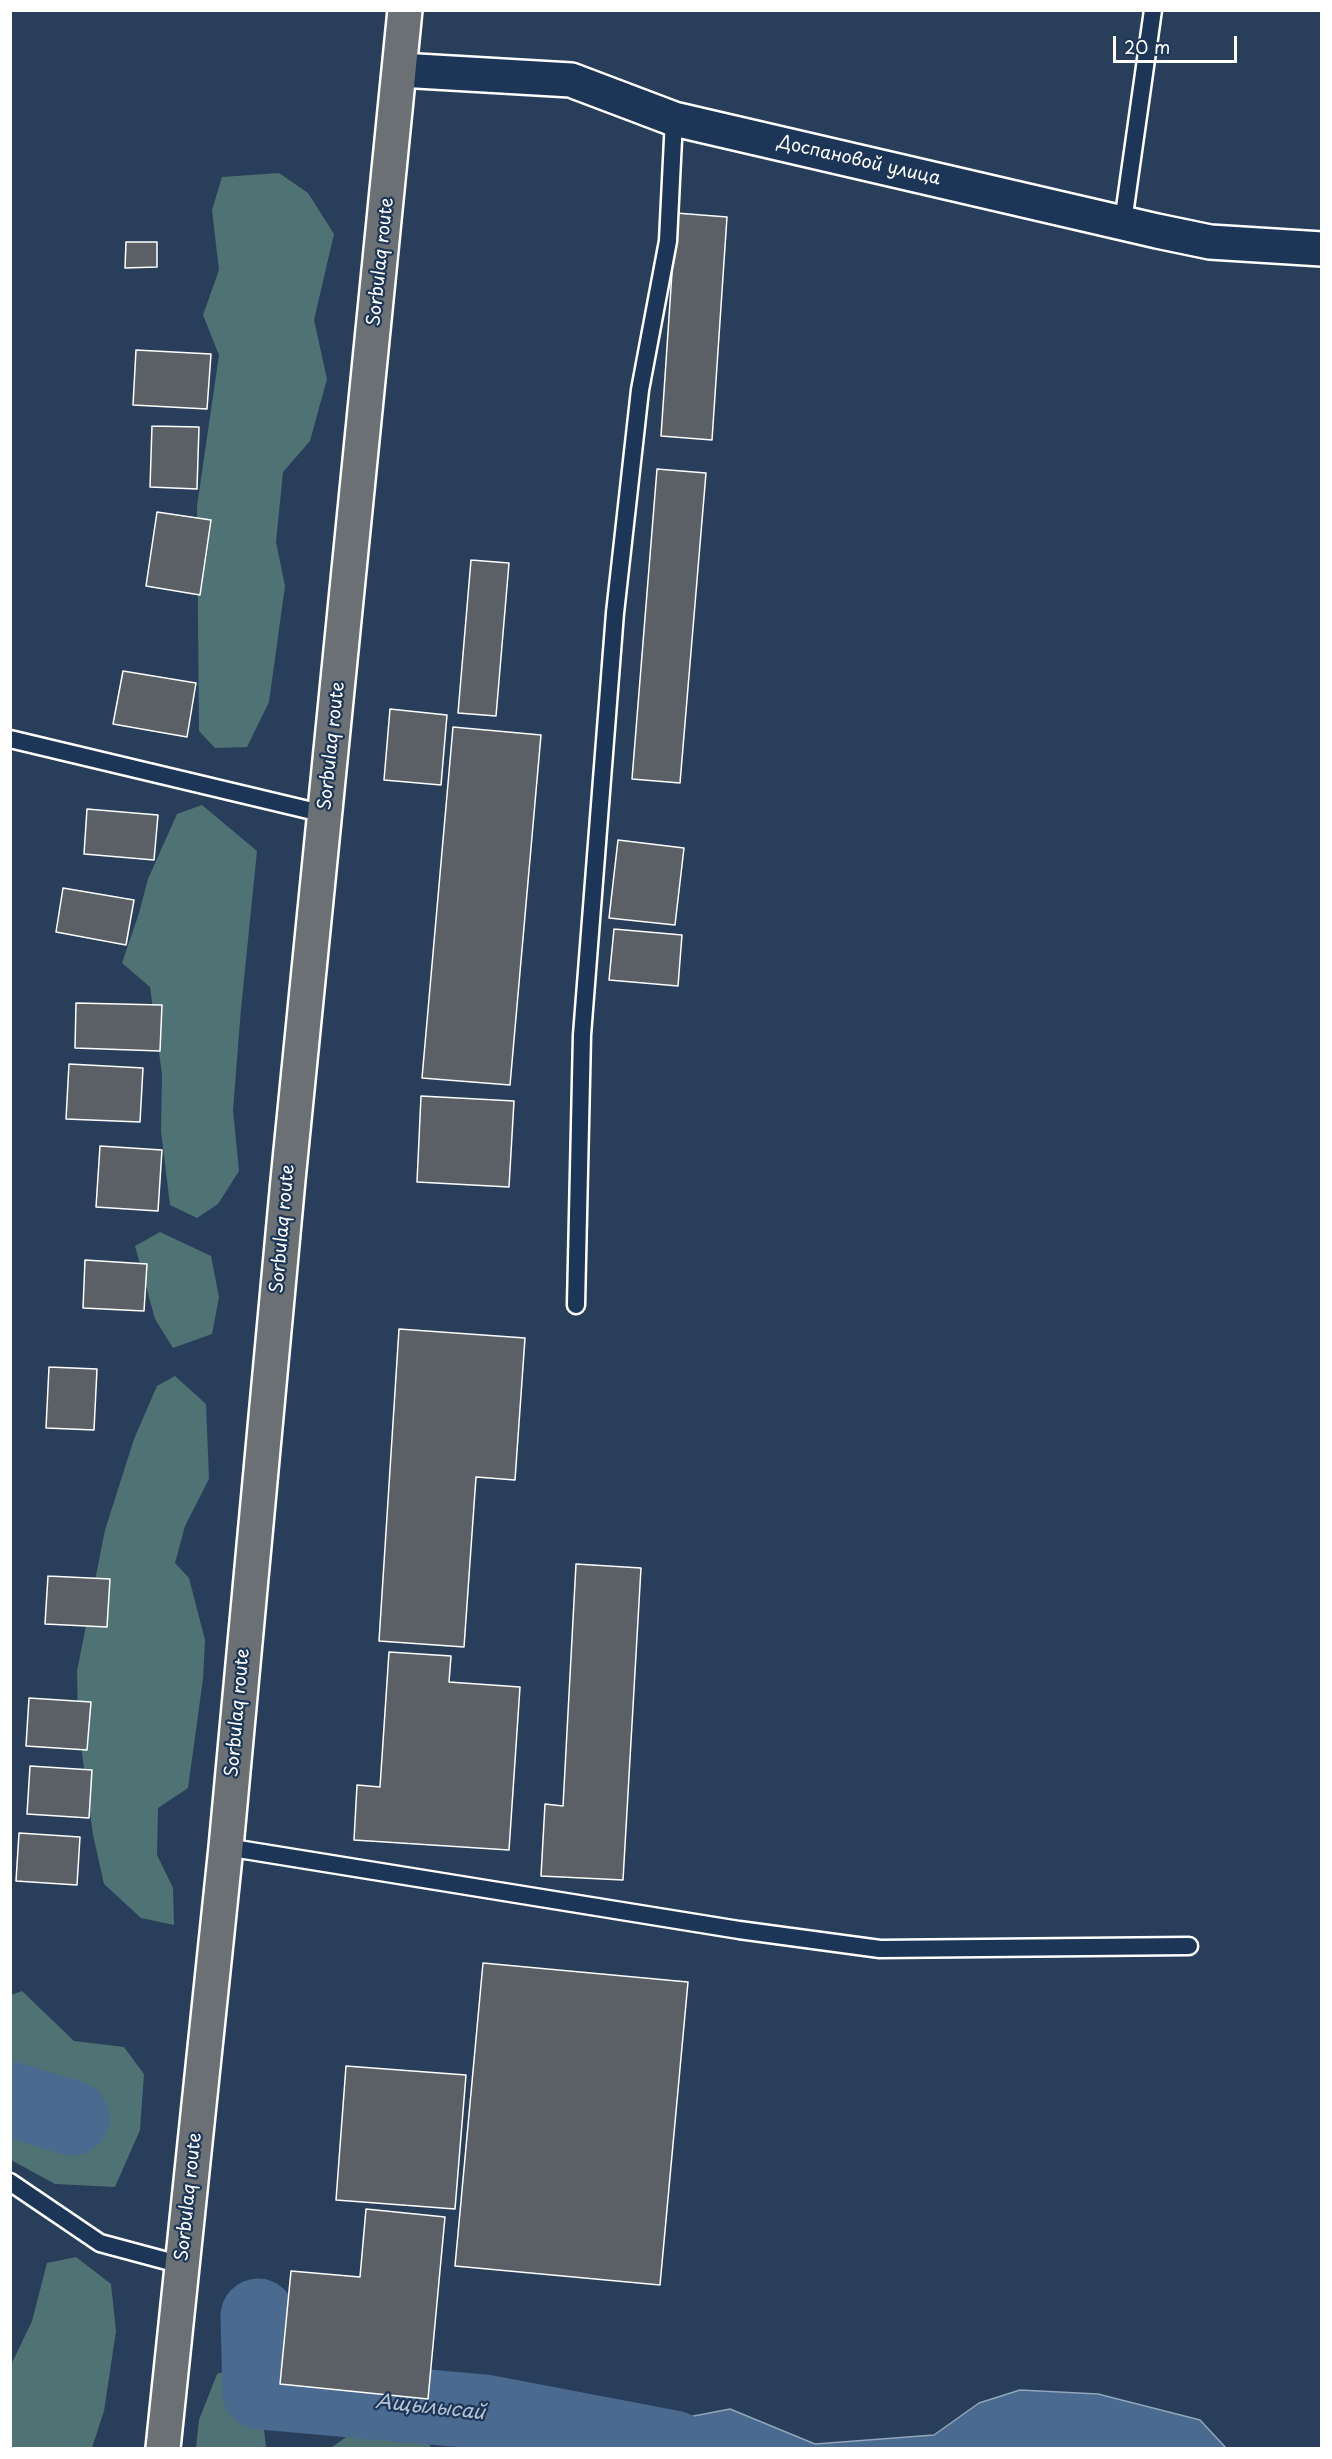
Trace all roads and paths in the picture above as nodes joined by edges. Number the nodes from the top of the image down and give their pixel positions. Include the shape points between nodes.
1 (405, 10) edge
2 (1153, 10) edge
3 (400, 70) junction
4 (674, 118) junction
5 (1123, 222) junction
6 (1322, 249) edge
7 (10, 739) edge
8 (325, 814) junction
9 (576, 1305) dead end
10 (226, 1847) junction
11 (1189, 1946) dead end
12 (10, 2182) edge
13 (182, 2265) junction
14 (164, 2448) edge

1 - 3 main road, Sorbulaq route
2 - 5 lane
3 - 4 street, Доспановой улица via 571,80
3 - 8 main road, Sorbulaq route
4 - 5 street, Доспановой улица
4 - 9 lane via 668,241 640,390 615,613 582,1035
5 - 6 street, Доспановой улица via 1210,242
7 - 8 lane
8 - 10 main road, Sorbulaq route
10 - 11 lane via 880,1949
10 - 13 main road, Sorbulaq route
12 - 13 lane via 100,2243
13 - 14 main road, Sorbulaq route

